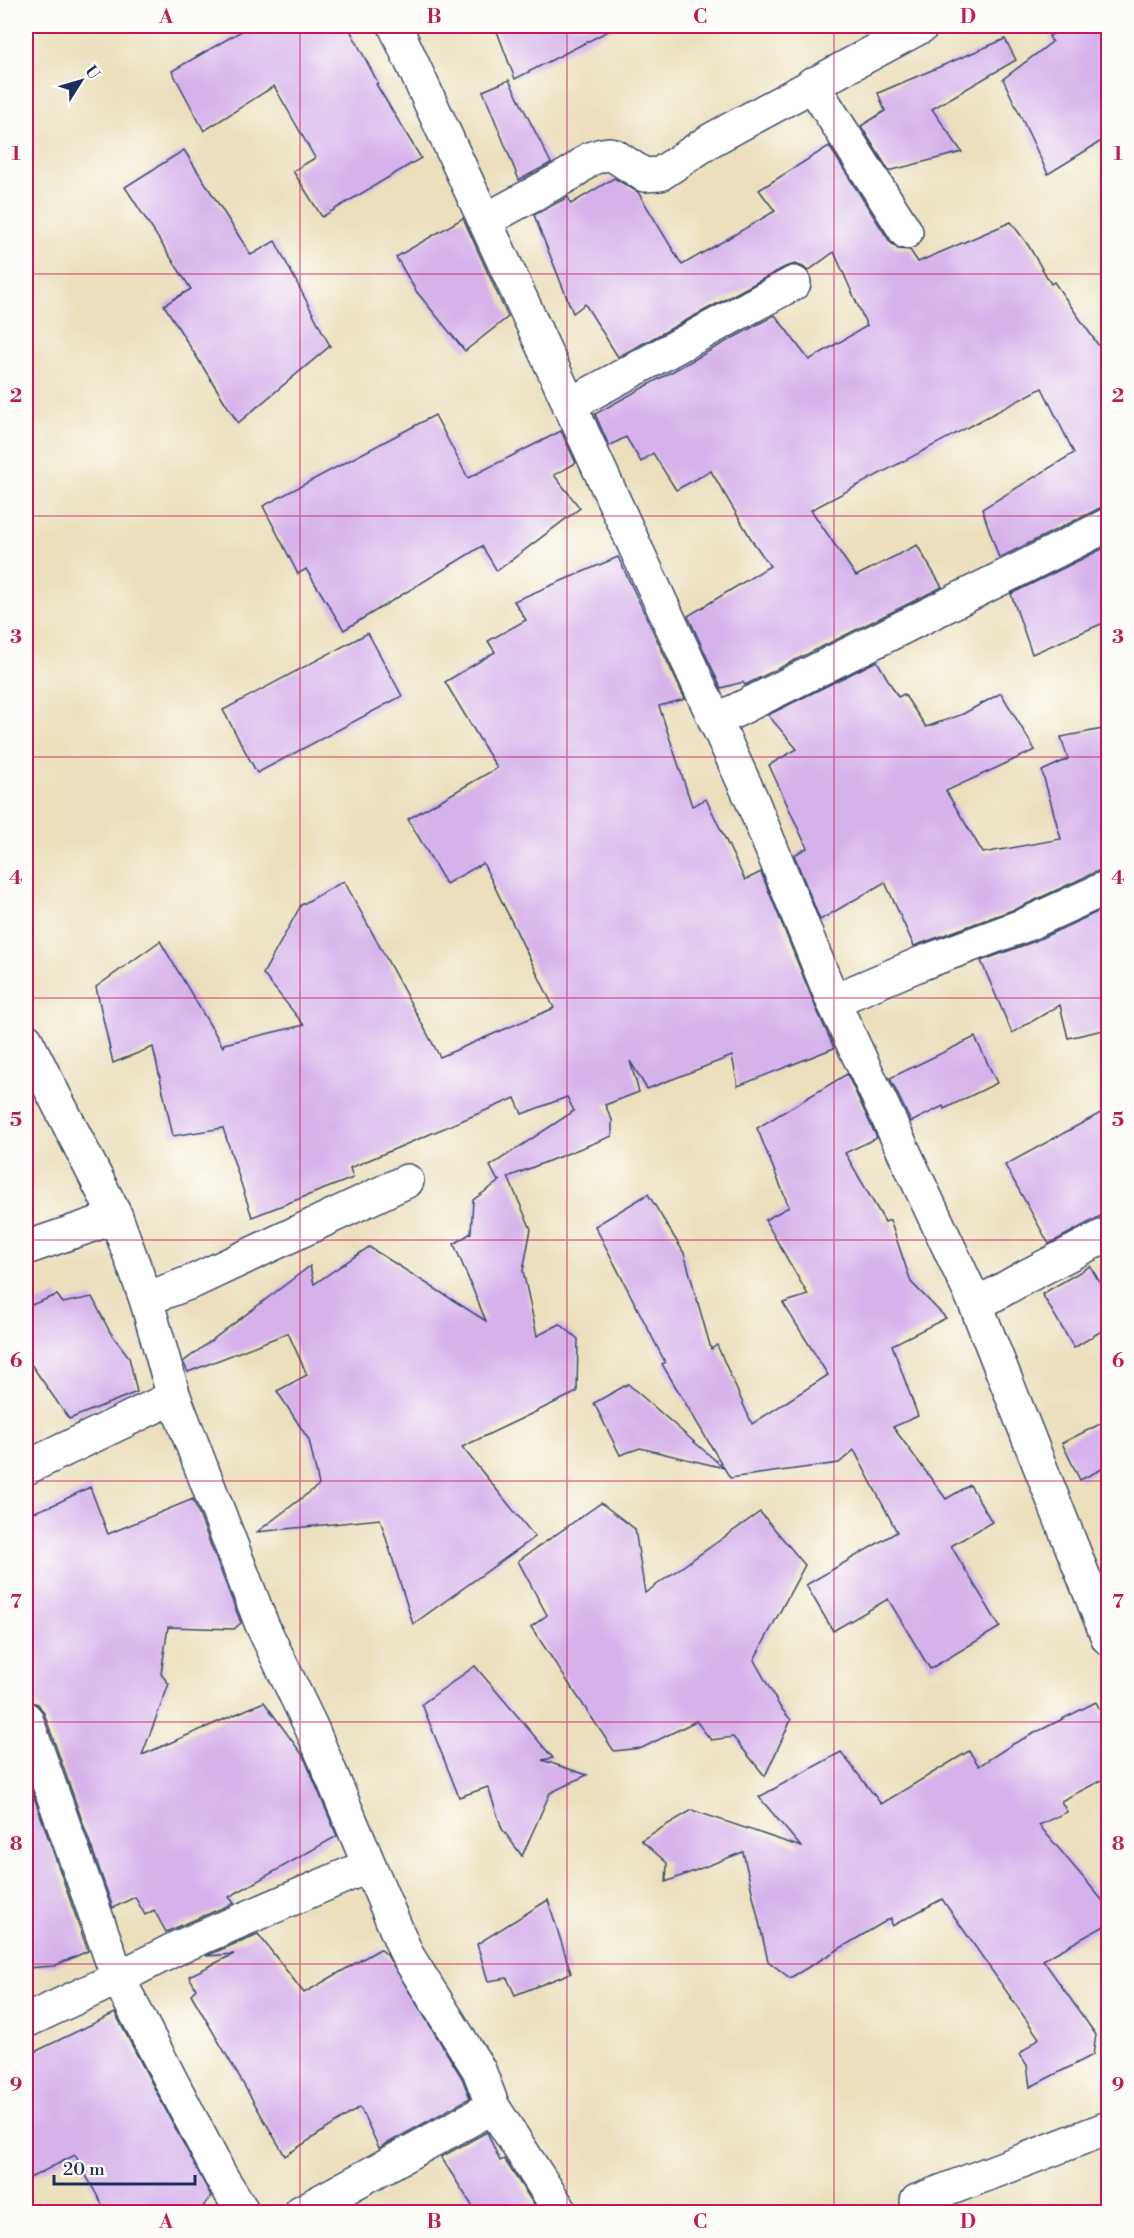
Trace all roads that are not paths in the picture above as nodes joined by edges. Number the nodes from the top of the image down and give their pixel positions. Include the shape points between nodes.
1 (395, 26) edge
2 (922, 26) edge
3 (812, 84) junction
4 (486, 220) junction
5 (906, 232) dead end
6 (794, 283) dead end
7 (568, 405) junction
8 (1108, 525) edge
9 (715, 720) junction
10 (1108, 887) edge
11 (833, 1001) junction
12 (26, 1040) edge
13 (407, 1182) dead end
14 (116, 1216) junction
15 (1108, 1234) edge
16 (26, 1248) edge
17 (146, 1299) junction
18 (976, 1305) junction
19 (174, 1396) junction
20 (26, 1468) edge
21 (1108, 1638) edge
22 (26, 1719) edge
23 (368, 1866) junction
24 (118, 1978) junction
25 (26, 2021) edge
26 (493, 2108) junction
27 (1108, 2128) edge
28 (917, 2201) dead end
29 (243, 2212) edge
30 (301, 2212) edge
31 (561, 2212) edge

1 - 4 street
2 - 3 street
3 - 4 street via 711,140 660,174 644,175 615,156 602,155
3 - 5 street
4 - 7 street
6 - 7 street
7 - 9 street
8 - 9 street
9 - 11 street
10 - 11 street via 1025,925
11 - 18 street
12 - 14 street
13 - 17 street via 194,1281
14 - 16 street
14 - 17 street
15 - 18 street
17 - 19 street
18 - 21 street
19 - 20 street
19 - 23 street via 262,1625 312,1729
22 - 24 street
23 - 24 street via 177,1948
23 - 26 street via 407,1955 479,2070
24 - 25 street
24 - 29 street
26 - 30 street
26 - 31 street
27 - 28 street

